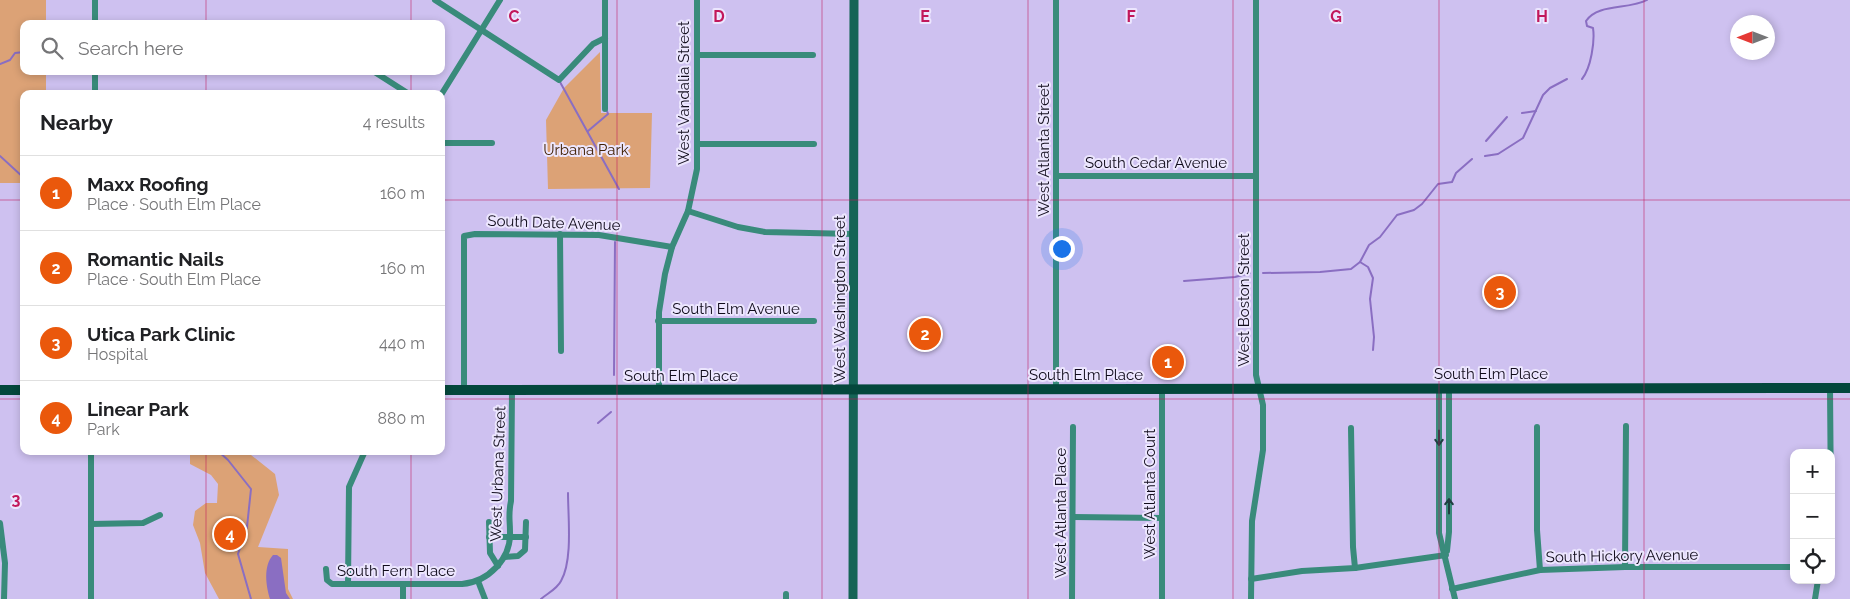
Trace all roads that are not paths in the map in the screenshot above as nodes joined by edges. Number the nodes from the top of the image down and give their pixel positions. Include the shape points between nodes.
1 (95, 0) edge
2 (435, 0) edge
3 (500, 0) edge
4 (604, 0) edge
5 (697, 0) edge
6 (854, 0) edge
7 (1056, 0) edge
8 (1256, 0) edge
9 (95, 20) edge
10 (482, 30) junction
11 (605, 38) junction
12 (697, 55) junction
13 (813, 55) dead end
14 (95, 75) edge
15 (379, 75) edge
16 (95, 90) edge
17 (403, 90) edge
18 (444, 90) edge
19 (605, 109) dead end
20 (445, 143) edge
21 (492, 143) dead end
22 (698, 144) junction
23 (814, 144) dead end
24 (1056, 176) junction
25 (1256, 176) junction
26 (688, 211) junction
27 (560, 234) junction
28 (854, 234) junction
29 (672, 248) junction
30 (658, 321) junction
31 (814, 321) dead end
32 (561, 351) dead end
33 (1830, 388) junction
34 (1850, 388) edge
35 (1444, 389) junction
36 (0, 390) edge
37 (20, 390) edge
38 (445, 390) edge
39 (464, 390) junction
40 (512, 390) junction
41 (1056, 390) junction
42 (1162, 390) junction
43 (1260, 390) junction
44 (659, 391) junction
45 (854, 391) junction
46 (1626, 426) dead end
47 (1537, 427) dead end
48 (1073, 428) dead end
49 (1351, 428) dead end
50 (92, 455) edge
51 (362, 455) edge
52 (1831, 494) edge
53 (160, 515) dead end
54 (1073, 517) junction
55 (1162, 518) junction
56 (489, 522) dead end
57 (526, 522) dead end
58 (0, 523) edge
59 (91, 524) junction
60 (1, 534) edge
61 (489, 537) junction
62 (510, 537) junction
63 (526, 537) junction
64 (1446, 555) junction
65 (505, 557) junction
66 (498, 566) junction
67 (1625, 567) junction
68 (1790, 567) edge
69 (1355, 568) junction
70 (326, 569) dead end
71 (1540, 570) junction
72 (1251, 579) junction
73 (478, 581) junction
74 (348, 584) junction
75 (403, 584) junction
76 (1817, 584) edge
77 (1452, 589) junction
78 (4, 599) edge
79 (91, 599) edge
80 (403, 599) edge
81 (485, 599) edge
82 (853, 599) edge
83 (1072, 599) edge
84 (1162, 599) edge
85 (1251, 599) edge
86 (1455, 599) edge
87 (1815, 599) edge

1 - 9 street
2 - 10 street
3 - 10 street
4 - 11 street
5 - 12 street, West Vandalia Street
6 - 28 main road, West Washington Street
7 - 24 street, West Atlanta Street
8 - 25 street, West Boston Street
10 - 11 street via 559,80 593,44
10 - 18 street
11 - 19 street
12 - 13 street
12 - 22 street, West Vandalia Street
14 - 16 street
15 - 17 street
20 - 21 street
22 - 23 street
22 - 26 street, West Vandalia Street via 695,183
24 - 25 street, South Cedar Avenue
24 - 41 street, West Atlanta Street
25 - 43 street, West Boston Street via 1256,375
26 - 28 street via 765,232
26 - 29 street, West Vandalia Street
27 - 29 street, South Date Avenue via 618,236
27 - 32 street
27 - 39 street, South Date Avenue via 464,236
28 - 45 main road, West Washington Street
29 - 30 street, West Vandalia Street
30 - 31 street, South Elm Avenue
30 - 44 street, West Vandalia Street
33 - 34 main road, South Elm Place
33 - 35 main road, South Elm Place
33 - 52 street
35 - 43 main road, South Elm Place
35 - 64 street via 1449,532
36 - 37 main road
38 - 39 main road, South Elm Place
39 - 40 main road, South Elm Place
40 - 44 main road, South Elm Place
40 - 62 street, West Urbana Street via 511,501 507,516
41 - 42 main road, South Elm Place
41 - 45 main road, South Elm Place
42 - 43 main road, South Elm Place
42 - 55 street, West Atlanta Court
43 - 72 street, West Boston Street via 1263,450 1252,522
44 - 45 main road, South Elm Place
45 - 82 main road, West Washington Street
46 - 67 street
47 - 71 street
48 - 54 street, West Atlanta Place
49 - 69 street
50 - 59 street
51 - 74 street via 350,487
53 - 59 street via 144,522
54 - 55 street
54 - 83 street, West Atlanta Place
55 - 84 street, West Atlanta Court
56 - 61 street, West Urbana Street
57 - 63 street, West Urbana Street
58 - 60 street
59 - 79 street
60 - 78 street via 5,563
61 - 62 street
61 - 66 street, West Urbana Street via 490,553
62 - 63 street
62 - 65 street, West Urbana Street
63 - 65 street, West Urbana Street via 523,552 518,556
64 - 69 street
64 - 77 street
65 - 66 street, West Urbana Street
66 - 73 street, West Urbana Street
67 - 68 street, South Hickory Avenue
67 - 71 street, South Hickory Avenue
69 - 72 street via 1302,571
70 - 74 street, South Fern Place via 329,582
71 - 77 street, South Hickory Avenue
72 - 85 street, West Boston Street
73 - 75 street, South Fern Place
73 - 81 street
74 - 75 street, South Fern Place
75 - 80 street
76 - 87 street
77 - 86 street

